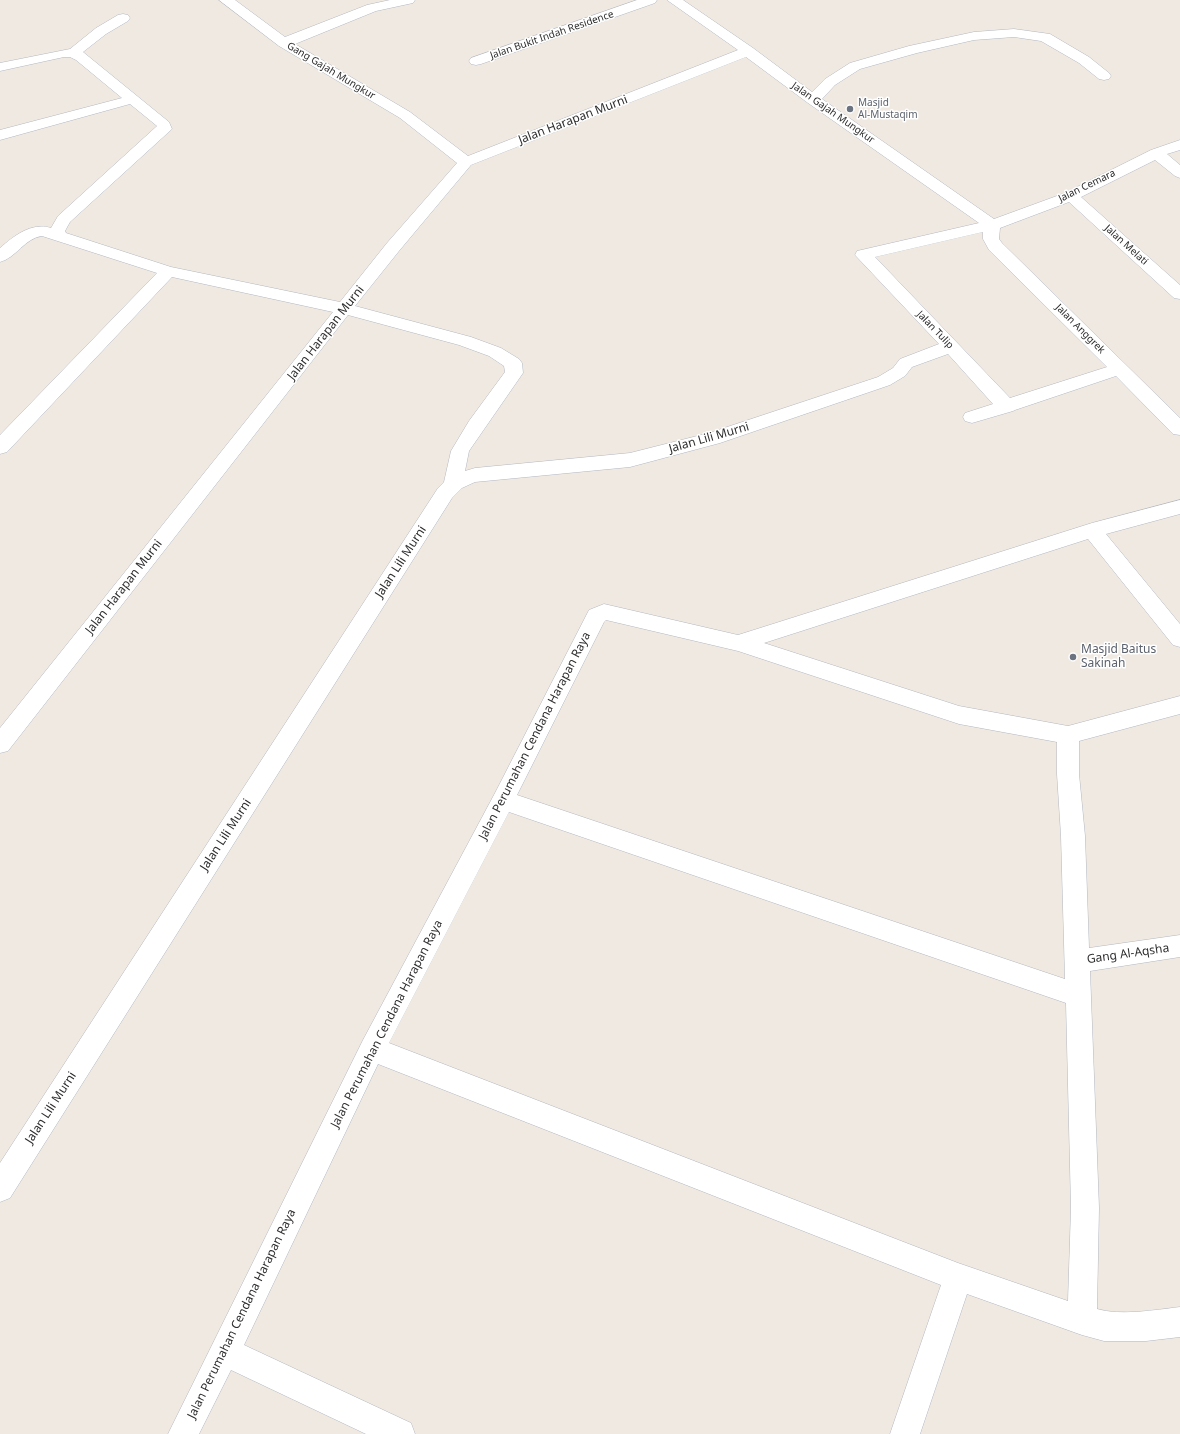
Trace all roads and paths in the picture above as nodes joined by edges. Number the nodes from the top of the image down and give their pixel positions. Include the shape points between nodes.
1 (226, 0) edge
2 (408, 0) edge
3 (650, 0) edge
4 (674, 0) edge
5 (122, 18) dead end
6 (284, 43) junction
7 (748, 51) junction
8 (73, 53) junction
9 (476, 61) dead end
10 (0, 67) edge
11 (1104, 76) dead end
12 (133, 99) junction
13 (813, 100) junction
14 (0, 136) edge
15 (1180, 145) edge
16 (1156, 153) junction
17 (466, 162) junction
18 (1180, 173) edge
19 (1071, 196) junction
20 (992, 225) junction
21 (60, 237) junction
22 (863, 254) joint
23 (0, 257) edge
24 (168, 270) junction
25 (1180, 294) edge
26 (345, 309) junction
27 (951, 346) junction
28 (1120, 369) junction
29 (1007, 407) junction
30 (972, 417) dead end
31 (1180, 429) edge
32 (0, 447) edge
33 (453, 483) junction
34 (1180, 507) edge
35 (1092, 530) junction
36 (1180, 639) edge
37 (738, 643) junction
38 (1180, 705) edge
39 (1068, 735) junction
40 (0, 744) edge
41 (503, 800) junction
42 (1180, 946) edge
43 (1076, 962) junction
44 (1078, 995) junction
45 (372, 1049) junction
46 (0, 1188) edge
47 (958, 1277) junction
48 (1082, 1320) junction
49 (1180, 1322) edge
50 (224, 1352) junction
51 (183, 1434) edge
52 (400, 1434) edge
53 (905, 1434) edge

1 - 6 street
2 - 6 street, Gang Gajah Mungkur via 372,8
3 - 9 street, Jalan Bukit Indah Residence
4 - 7 street, Jalan Gajah Mungkur
5 - 8 street
6 - 17 street, Gang Gajah Mungkur via 405,115
7 - 13 street, Jalan Gajah Mungkur
7 - 17 street, Jalan Harapan Murni
8 - 10 street via 54,54
8 - 12 street
11 - 13 street via 1084,60 1045,37 1014,33 974,36 914,49 855,66 830,82
12 - 14 street
12 - 21 street via 161,121 164,129 64,219 57,230
13 - 20 street, Jalan Gajah Mungkur
15 - 16 street, Jalan Cemara
16 - 18 street
16 - 19 street, Jalan Cemara
17 - 26 street, Jalan Harapan Murni via 393,247
19 - 20 street, Jalan Cemara
19 - 25 street, Jalan Melati
20 - 22 street, Jalan Cemara
20 - 28 street, Jalan Anggrek via 991,239 995,246
21 - 23 street via 36,231
21 - 24 street
22 - 27 street, Jalan Tulip
24 - 26 street
24 - 32 street
26 - 33 street, Jalan Lili Murni via 465,341 495,352 513,363 514,373 460,451
26 - 40 street, Jalan Harapan Murni
27 - 29 street, Jalan Tulip
27 - 33 street, Jalan Lili Murni via 906,363 900,372 884,380 713,438 630,460 475,475
28 - 29 street
28 - 31 street, Jalan Anggrek
29 - 30 street
33 - 46 street, Jalan Lili Murni
34 - 35 street
35 - 36 street
35 - 37 street
37 - 39 street via 959,715
37 - 41 street, Jalan Perumahan Cendana Harapan Raya via 604,612 596,616
38 - 39 street
39 - 43 street
41 - 44 street
41 - 45 street, Jalan Perumahan Cendana Harapan Raya
42 - 43 street, Gang Al-Aqsha
43 - 44 street
44 - 48 street via 1085,1208
45 - 47 street
45 - 50 street, Jalan Perumahan Cendana Harapan Raya
47 - 48 street
47 - 53 street
48 - 49 street via 1104,1326 1146,1326
50 - 51 street, Jalan Perumahan Cendana Harapan Raya
50 - 52 street

